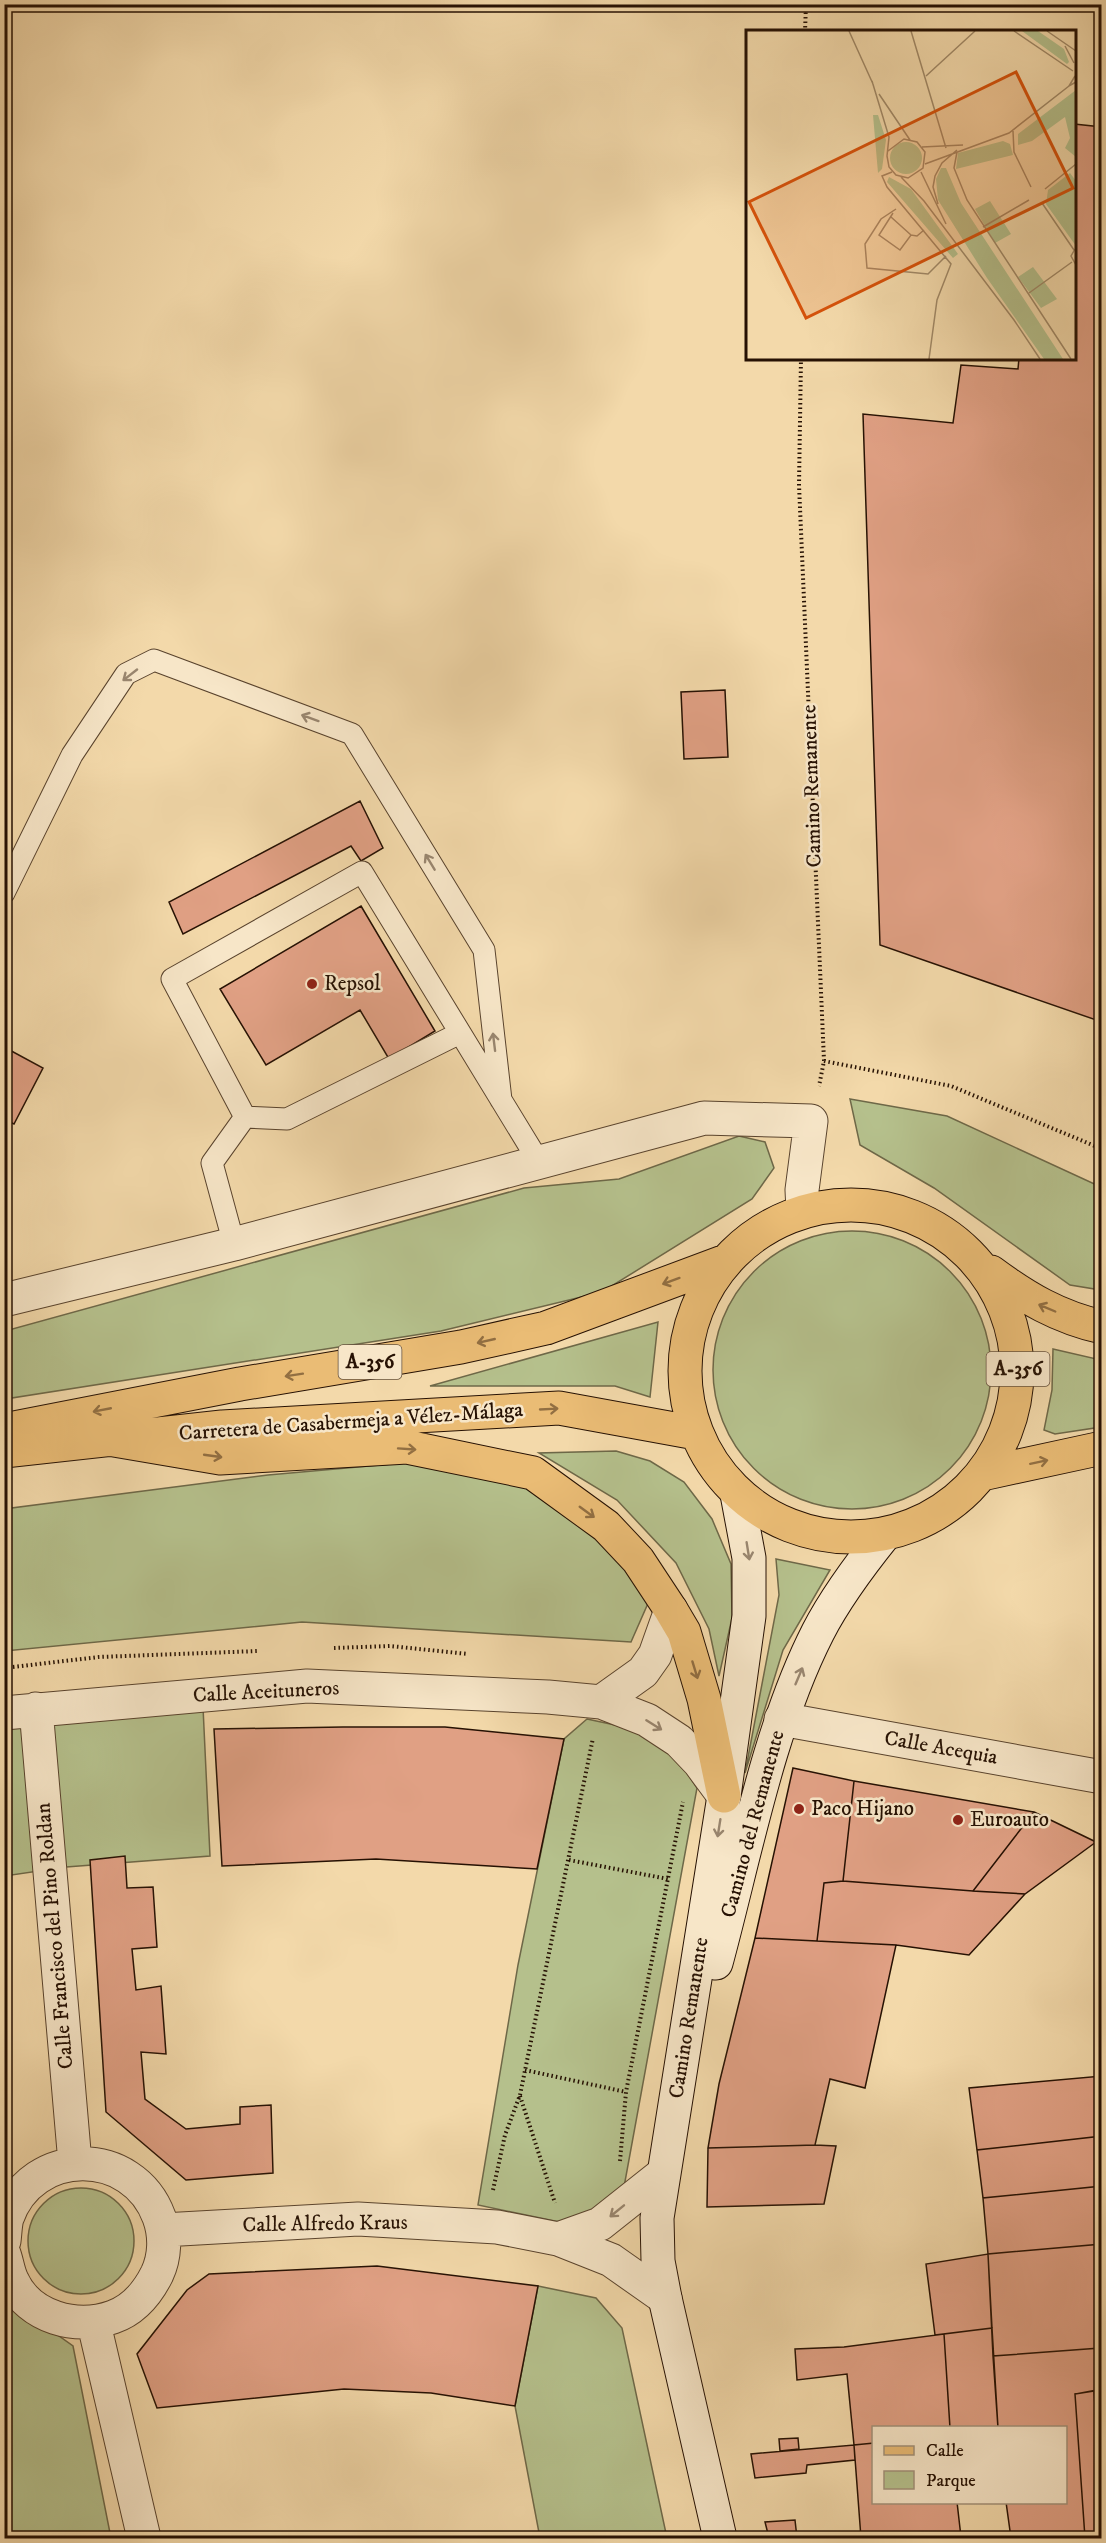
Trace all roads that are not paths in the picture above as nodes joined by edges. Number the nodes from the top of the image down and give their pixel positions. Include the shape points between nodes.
1 (4, 893) edge
2 (460, 1033) junction
3 (501, 1100) junction
4 (245, 1117) junction
5 (539, 1162) junction
6 (803, 1211) junction
7 (234, 1244) junction
8 (726, 1261) junction
9 (980, 1264) junction
10 (4, 1300) edge
11 (1101, 1328) edge
12 (4, 1430) edge
13 (696, 1433) junction
14 (114, 1440) junction
15 (1101, 1448) edge
16 (4, 1451) edge
17 (982, 1474) junction
18 (737, 1494) junction
19 (885, 1534) junction
20 (671, 1610) junction
21 (601, 1702) junction
22 (20, 1711) edge
23 (781, 1719) junction
24 (1101, 1777) edge
25 (724, 1796) junction
26 (671, 2136) junction
27 (75, 2163) junction
28 (663, 2174) junction
29 (557, 2223) junction
30 (164, 2230) junction
31 (4, 2241) edge
32 (4, 2254) edge
33 (665, 2298) junction
34 (94, 2324) junction
35 (144, 2538) edge
36 (720, 2538) edge

3 -> 1 lane via 484,950 352,734 154,660 126,674 72,755
2 - 3 lane
2 - 4 lane via 287,1119
2 - 4 lane via 362,872 172,979
3 - 5 lane
4 - 7 lane via 212,1163
5 - 6 street via 704,1118 811,1121
5 - 7 street
6 - 8 main road, A-356 via 761,1230
6 - 9 main road, A-356 via 852,1203 900,1211 944,1231
7 - 10 street
8 -> 12 main road, Carretera de Casabermeja a Vélez-Málaga / A-356 via 546,1328
8 - 13 main road, A-356 via 695,1313 684,1373
11 -> 9 main road, A-356 via 1030,1300
9 - 17 main road, A-356 via 1008,1313 1018,1368 1009,1425
14 -> 13 main road, Carretera de Casabermeja a Vélez-Málaga via 222,1427 559,1408
13 - 18 main road, A-356 via 713,1466
14 - 16 main road, Carretera de Casabermeja a Vélez-Málaga
14 -> 20 main road via 220,1458 407,1448 533,1473 606,1526 638,1560
17 -> 15 main road, A-356
17 - 19 main road, A-356 via 939,1513
18 - 19 main road, A-356 via 782,1523 802,1529 832,1537
18 -> 25 street, Camino Remanente via 749,1558 749,1616
23 -> 19 street, Camino del Remanente via 817,1633
20 - 21 street via 655,1655 643,1672
20 -> 25 main road via 684,1632 704,1699
21 - 22 street, Calle Aceituneros via 307,1686
21 -> 25 street, Calle Aceituneros via 647,1720 679,1741
22 - 27 street, Calle Francisco del Pino Roldan
23 - 24 street, Calle Acequia
23 - 26 street, Camino del Remanente
25 -> 26 street, Camino Remanente
26 - 28 street, Camino Remanente
27 - 30 street via 105,2165 133,2179 153,2202
27 - 31 street via 45,2172 21,2192 7,2219
28 -> 29 street via 600,2224
28 - 33 street, Camino Remanente via 657,2218
29 - 30 street, Calle Alfredo Kraus via 497,2227 358,2219
29 - 33 street, Calle Alfredo Kraus
30 - 34 street via 162,2262 148,2291 124,2313
32 - 34 street via 12,2281 33,2306 62,2321
33 - 36 street, Camino Remanente
34 - 35 street

